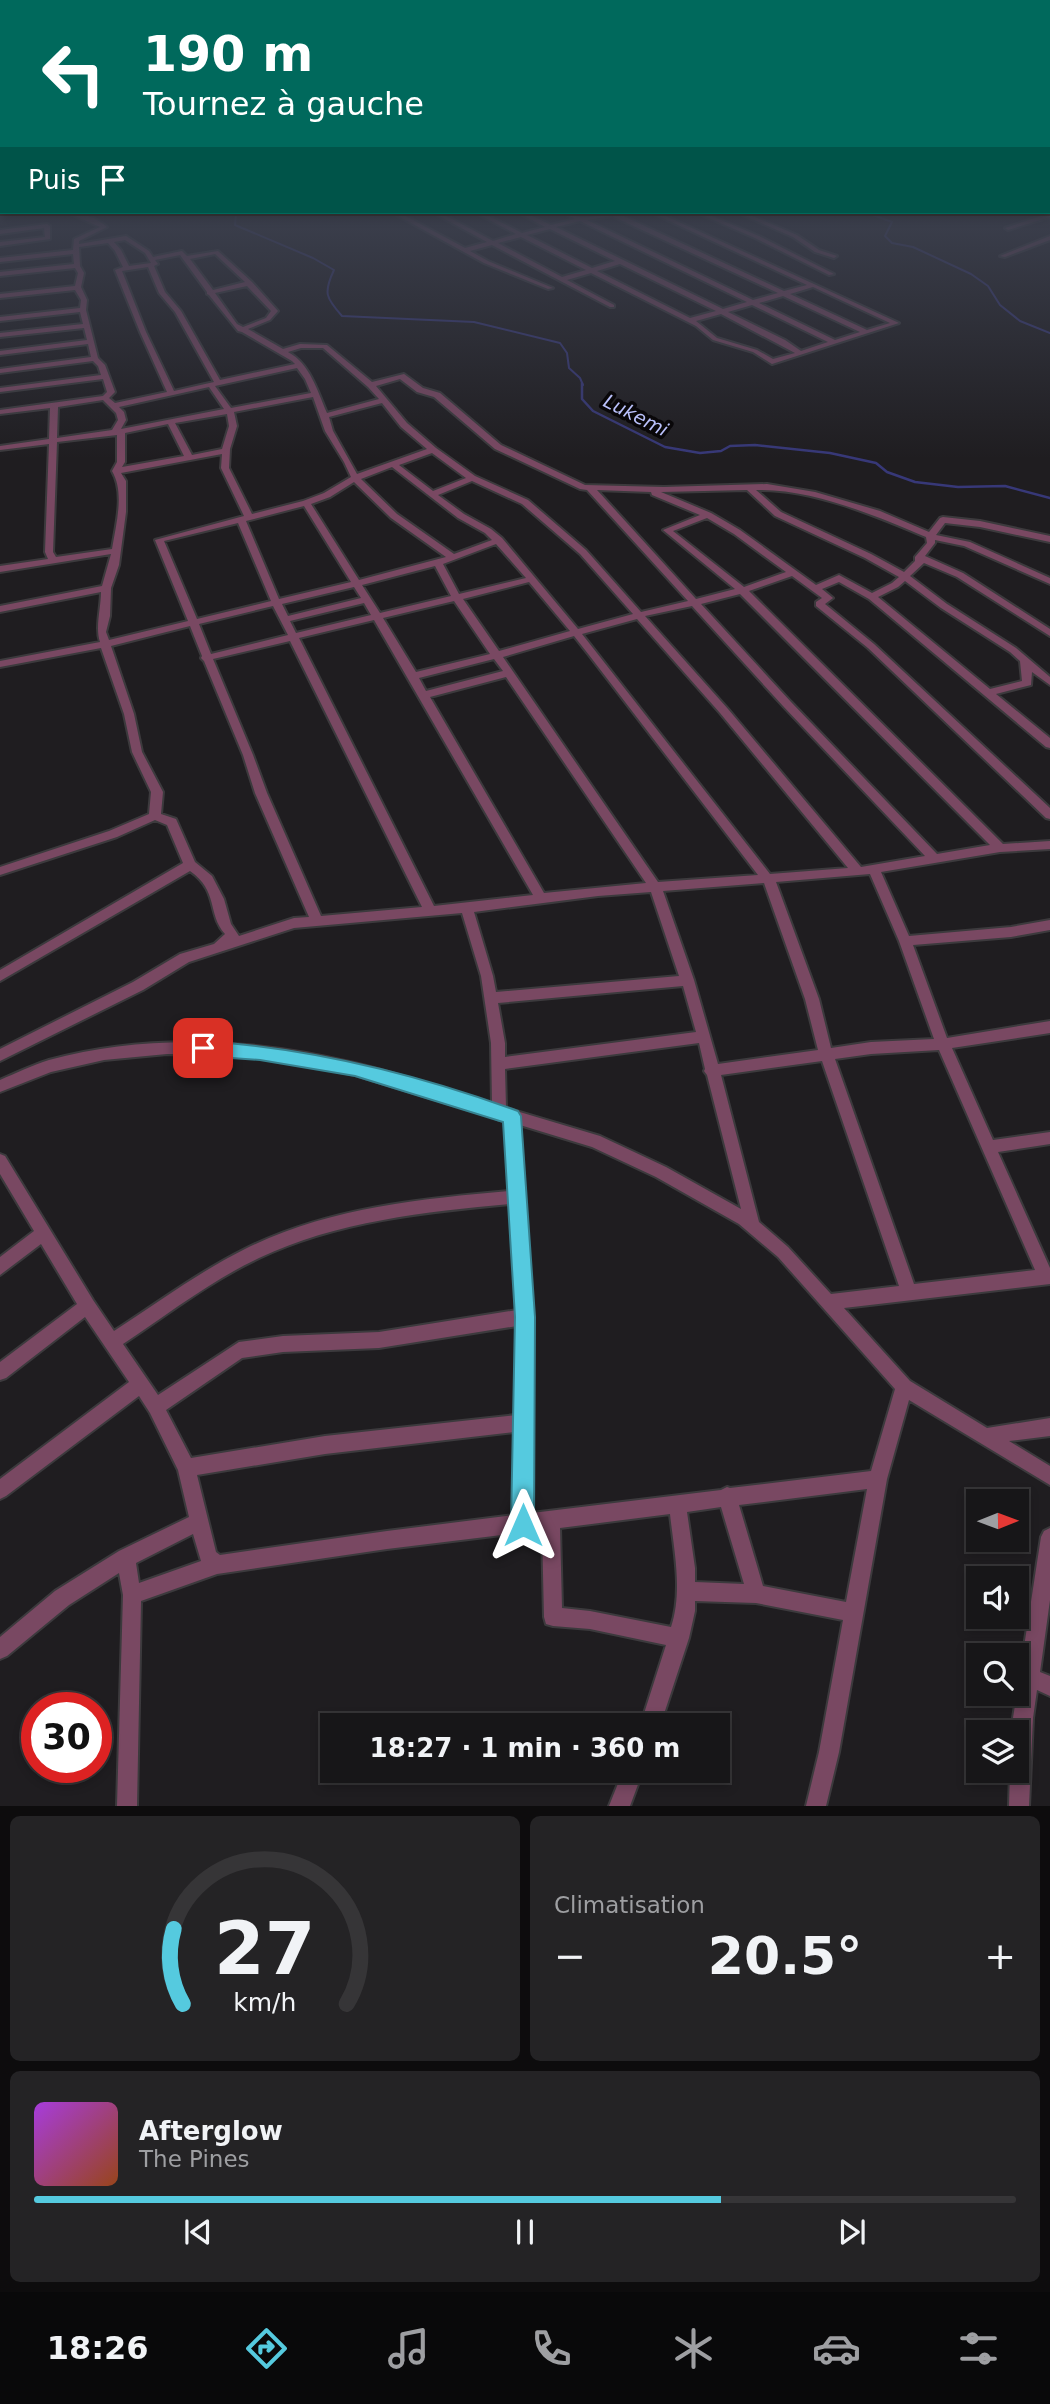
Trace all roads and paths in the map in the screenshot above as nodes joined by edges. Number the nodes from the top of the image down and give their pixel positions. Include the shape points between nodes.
1 (50, 290) edge
2 (63, 290) edge
3 (80, 290) edge
4 (128, 290) edge
5 (162, 290) edge
6 (207, 290) edge
7 (220, 290) edge
8 (257, 290) edge
9 (579, 290) edge
10 (630, 290) edge
11 (677, 290) edge
12 (727, 290) edge
13 (778, 290) edge
14 (798, 290) edge
15 (825, 290) edge
16 (209, 293) junction
17 (786, 294) junction
18 (0, 296) edge
19 (0, 303) edge
20 (753, 303) junction
21 (612, 306) dead end
22 (83, 310) junction
23 (720, 311) junction
24 (0, 319) edge
25 (689, 321) junction
26 (87, 326) junction
27 (240, 330) junction
28 (866, 332) junction
29 (0, 335) edge
30 (832, 341) junction
31 (90, 342) junction
32 (284, 351) junction
33 (0, 353) edge
34 (800, 353) junction
35 (95, 359) junction
36 (300, 365) junction
37 (19, 369) junction
38 (0, 371) edge
39 (103, 377) junction
40 (215, 384) junction
41 (371, 385) junction
42 (20, 388) junction
43 (0, 390) edge
44 (172, 394) junction
45 (314, 395) junction
46 (106, 398) junction
47 (382, 401) junction
48 (54, 405) junction
49 (114, 406) junction
50 (0, 412) edge
51 (229, 412) junction
52 (324, 416) junction
53 (172, 422) junction
54 (115, 432) junction
55 (55, 441) junction
56 (0, 448) edge
57 (433, 450) junction
58 (226, 451) junction
59 (190, 459) junction
60 (393, 464) junction
61 (116, 471) junction
62 (355, 478) junction
63 (472, 478) junction
64 (748, 487) junction
65 (591, 489) junction
66 (649, 490) junction
67 (435, 494) junction
68 (306, 503) junction
69 (708, 515) junction
70 (245, 518) junction
71 (930, 536) junction
72 (1050, 539) edge
73 (499, 541) junction
74 (114, 551) junction
75 (452, 557) junction
76 (919, 557) junction
77 (53, 561) junction
78 (438, 563) junction
79 (0, 569) edge
80 (791, 573) junction
81 (904, 576) junction
82 (532, 579) junction
83 (1050, 581) edge
84 (358, 583) junction
85 (106, 588) junction
86 (815, 589) junction
87 (743, 591) junction
88 (456, 596) junction
89 (872, 597) junction
90 (366, 600) junction
91 (278, 603) junction
92 (694, 603) junction
93 (0, 609) edge
94 (639, 615) junction
95 (376, 616) junction
96 (285, 619) junction
97 (192, 622) junction
98 (577, 633) junction
99 (1050, 633) edge
100 (293, 636) junction
101 (105, 644) junction
102 (497, 655) junction
103 (206, 658) junction
104 (1024, 661) junction
105 (0, 664) edge
106 (509, 673) junction
107 (414, 676) junction
108 (1050, 682) edge
109 (990, 692) junction
110 (424, 695) junction
111 (1050, 744) edge
112 (1050, 815) edge
113 (155, 816) junction
114 (1049, 846) edge
115 (1000, 848) junction
116 (934, 859) junction
117 (190, 865) junction
118 (874, 870) junction
119 (0, 871) edge
120 (858, 872) junction
121 (769, 881) junction
122 (656, 888) junction
123 (540, 897) junction
124 (467, 908) junction
125 (429, 910) junction
126 (317, 920) junction
127 (1050, 925) edge
128 (905, 941) junction
129 (215, 950) junction
130 (0, 976) edge
131 (688, 980) junction
132 (490, 998) junction
133 (1050, 1027) edge
134 (702, 1037) junction
135 (943, 1044) junction
136 (826, 1054) junction
137 (0, 1055) edge
138 (499, 1064) junction
139 (711, 1071) junction
140 (0, 1085) edge
141 (505, 1115) junction
142 (1050, 1138) edge
143 (991, 1147) junction
144 (1, 1166) edge
145 (516, 1197) junction
146 (753, 1227) junction
147 (42, 1234) junction
148 (0, 1267) edge
149 (1048, 1276) edge
150 (909, 1291) junction
151 (828, 1302) junction
152 (87, 1306) junction
153 (525, 1317) junction
154 (113, 1341) junction
155 (0, 1372) edge
156 (141, 1384) junction
157 (904, 1387) junction
158 (156, 1406) junction
159 (523, 1423) junction
160 (1050, 1427) edge
161 (987, 1436) junction
162 (186, 1468) junction
163 (1050, 1476) edge
164 (878, 1479) junction
165 (0, 1490) edge
166 (727, 1496) junction
167 (677, 1503) junction
168 (551, 1521) junction
169 (199, 1522) junction
170 (523, 1525) junction
171 (1050, 1537) edge
172 (126, 1558) junction
173 (217, 1565) junction
174 (687, 1591) junction
175 (756, 1594) junction
176 (132, 1595) junction
177 (854, 1613) junction
178 (679, 1638) junction
179 (0, 1649) edge
180 (1029, 1677) joint
181 (1050, 1686) edge
182 (1025, 1706) edge
183 (654, 1713) edge
184 (628, 1783) edge
185 (127, 1805) edge
186 (619, 1805) edge
187 (816, 1805) edge
188 (1019, 1805) edge

1 - 18 street
2 - 19 street
3 - 22 street
4 - 44 street
5 - 40 street via 178,311
6 - 16 street
7 - 16 street
8 - 27 street via 275,310 268,319
9 - 21 street
10 - 25 street
11 - 23 street
12 - 20 street
13 - 17 street
14 - 17 street
15 - 28 street via 896,323
16 - 27 street
17 - 20 street
17 - 28 street
20 - 23 street
20 - 30 street
22 - 24 street
22 - 26 street
23 - 25 street
23 - 34 street
25 - 34 street via 721,341 755,351 772,362
26 - 29 street
26 - 31 street
27 - 32 street
28 - 30 street
30 - 34 street
31 - 33 street
31 - 35 street
32 - 36 street
32 - 41 street via 325,346
35 - 37 street
35 - 39 street
36 - 40 street
36 - 45 street
37 - 38 street
37 - 42 street
39 - 42 street
39 - 46 street via 111,392
40 - 44 street
40 - 51 street
41 - 47 street
41 - 65 street via 401,376 420,390 437,395 498,447
42 - 43 street
44 - 49 street
45 - 51 street
45 - 52 street
46 - 48 street
46 - 49 street
47 - 52 street
47 - 57 street
48 - 50 street
48 - 55 street
49 - 54 street via 122,420
51 - 53 street
51 - 58 street via 233,426
52 - 62 street
53 - 54 street
53 - 59 street
54 - 55 street
54 - 61 street via 121,433 121,462
55 - 56 street
55 - 77 street
57 - 60 street
57 - 63 street
58 - 59 street
58 - 70 street via 225,468 238,489
59 - 61 street
60 - 62 street
60 - 67 street
61 - 74 street via 122,512
62 - 68 street
62 - 75 street via 394,516
63 - 67 street
63 - 94 street via 545,516
64 - 66 street
64 - 71 street via 830,498
64 - 81 street via 778,514
65 - 66 street
65 - 92 street
66 - 69 street
67 - 73 street
68 - 70 street
68 - 84 street
69 - 80 street
69 - 87 street via 667,530
70 - 91 street
70 - 97 street via 159,540
71 - 72 street via 938,523 952,519
71 - 76 street via 931,543
71 - 83 street via 967,544
73 - 75 street
73 - 82 street
74 - 77 street
74 - 85 street
75 - 78 street
76 - 81 street via 920,562
76 - 99 street via 960,575
77 - 79 street
78 - 84 street
78 - 88 street
80 - 86 street
80 - 87 street
81 - 89 street
81 - 104 street
82 - 88 street
82 - 98 street
84 - 90 street
84 - 91 street
85 - 93 street
85 - 101 street via 101,632
86 - 89 street via 839,578
86 - 112 street via 828,598 819,604 871,646
87 - 92 street
87 - 115 street
88 - 95 street
88 - 102 street
89 - 109 street
90 - 95 street
90 - 96 street
91 - 96 street
91 - 97 street
92 - 94 street
92 - 116 street
94 - 98 street
94 - 120 street
95 - 100 street
95 - 107 street
96 - 100 street
97 - 101 street
97 - 103 street
98 - 102 street
98 - 121 street
100 - 103 street
100 - 125 street
101 - 105 street
101 - 113 street via 137,752 157,792
102 - 106 street
102 - 107 street
103 - 126 street
104 - 108 street
104 - 109 street via 1027,683
106 - 110 street
106 - 122 street
107 - 110 street
109 - 111 street
110 - 123 street
113 - 117 street via 172,822
113 - 119 street
114 - 115 street
115 - 116 street
116 - 118 street
117 - 129 street via 206,876 225,926 233,935
117 - 130 street
118 - 120 street
118 - 128 street
120 - 121 street
121 - 122 street
121 - 136 street via 812,999
122 - 123 street
122 - 131 street
123 - 124 street
124 - 125 street
124 - 132 street
125 - 126 street
126 - 129 street via 259,933
127 - 128 street
128 - 135 street
129 - 137 street via 185,958
131 - 132 street
131 - 134 street
132 - 138 street
133 - 135 street
134 - 138 street
134 - 139 street
135 - 136 street
135 - 143 street
136 - 139 street
136 - 150 street
138 - 141 street
139 - 146 street
140 - 141 street via 49,1066 104,1054 167,1048 240,1049 355,1069
141 - 145 street
141 - 146 street via 606,1146 682,1183
142 - 143 street
143 - 149 street
144 - 147 street
145 - 153 street
145 - 154 street via 344,1220 281,1241 251,1254
146 - 151 street via 783,1252
147 - 148 street
147 - 152 street
149 - 150 street
150 - 151 street
151 - 157 street
152 - 154 street
152 - 155 street
153 - 158 street via 379,1340 239,1350
153 - 159 street
154 - 156 street
156 - 158 street
156 - 165 street
157 - 161 street
157 - 164 street
158 - 162 street
159 - 162 street via 325,1445
159 - 170 street
160 - 161 street
161 - 163 street
162 - 169 street
164 - 166 street
164 - 177 street
166 - 167 street
166 - 175 street
167 - 168 street
167 - 174 street
168 - 170 street
168 - 178 street via 553,1617
169 - 172 street
169 - 173 street via 208,1557
170 - 173 street
171 - 180 street
172 - 176 street
172 - 179 street via 62,1598
173 - 176 street
174 - 175 street
174 - 178 street
175 - 177 street
176 - 185 street
177 - 187 street
178 - 183 street
180 - 181 street
182 - 188 street
184 - 186 street

